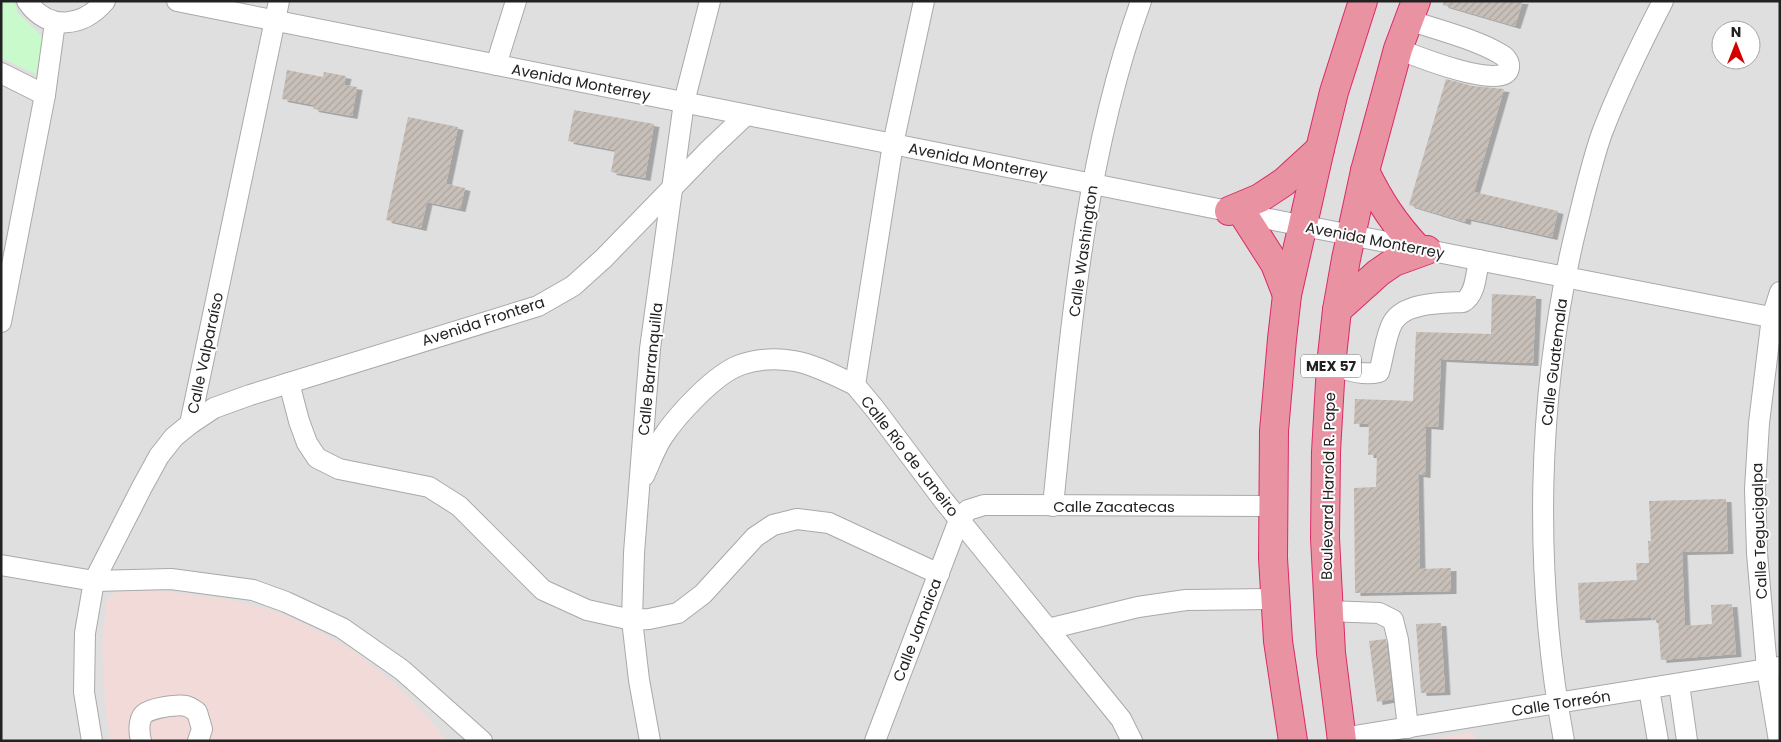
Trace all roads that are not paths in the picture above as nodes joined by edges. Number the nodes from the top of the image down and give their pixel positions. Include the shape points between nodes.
1 (26, 1) edge
2 (105, 1) edge
3 (177, 1) edge
4 (279, 1) edge
5 (516, 1) edge
6 (710, 1) edge
7 (924, 1) edge
8 (1141, 1) edge
9 (1363, 1) edge
10 (1663, 1) edge
11 (1412, 11) edge
12 (274, 20) junction
13 (55, 22) junction
14 (1398, 49) junction
15 (496, 65) junction
16 (1, 73) edge
17 (45, 94) junction
18 (684, 102) junction
19 (746, 115) junction
20 (893, 144) junction
21 (1320, 149) junction
22 (1365, 172) junction
23 (1092, 184) junction
24 (671, 191) junction
25 (1236, 212) junction
26 (1302, 226) junction
27 (1351, 235) junction
28 (8, 246) edge
29 (1422, 249) junction
30 (1479, 260) junction
31 (1564, 277) junction
32 (1780, 292) edge
33 (1287, 295) junction
34 (1337, 310) junction
35 (1776, 318) edge
36 (1, 322) edge
37 (1331, 365) junction
38 (289, 382) junction
39 (854, 384) junction
40 (190, 424) junction
41 (639, 484) junction
42 (1053, 506) junction
43 (1273, 506) junction
44 (959, 520) junction
45 (1, 565) edge
46 (939, 574) junction
47 (94, 581) junction
48 (1274, 599) junction
49 (1328, 611) junction
50 (632, 620) junction
51 (1048, 629) junction
52 (1773, 668) edge
53 (1678, 684) junction
54 (1649, 688) junction
55 (1557, 703) junction
56 (1408, 728) junction
57 (1342, 740) edge
58 (92, 741) edge
59 (141, 741) edge
60 (198, 741) edge
61 (482, 741) edge
62 (650, 741) edge
63 (875, 741) edge
64 (1132, 741) edge
65 (1293, 741) edge
66 (1564, 741) edge
67 (1658, 741) edge
68 (1687, 741) edge
69 (1779, 741) edge

1 - 13 street via 42,16
2 - 13 street via 96,12 83,19
3 - 12 street, Avenida Monterrey
4 - 12 street, Calle Valparaíso
5 - 15 street
6 - 18 street, Calle Barranquilla
7 - 20 street, Calle Río de Janeiro
8 - 23 street, Calle Washington via 1111,95
9 - 21 highway, MEX 57
10 - 31 street, Calle Guatemala via 1602,134
11 - 14 highway, Boulevard Harold R. Pape / MEX 57
11 - 14 street via 1504,56 1509,68 1498,77 1463,72
12 - 15 street, Avenida Monterrey
12 - 40 street, Calle Valparaíso
13 - 17 street
14 - 22 highway, Boulevard Harold R. Pape / MEX 57
15 - 18 street, Avenida Monterrey
16 - 17 street
17 - 28 street
18 - 19 street, Avenida Monterrey
18 - 24 street, Calle Barranquilla
19 - 20 street, Avenida Monterrey
19 - 24 street, Avenida Frontera
20 - 23 street, Avenida Monterrey
20 - 39 street, Calle Río de Janeiro
21 - 25 highway via 1284,182
21 - 26 highway, MEX 57
22 - 27 highway, Boulevard Harold R. Pape / MEX 57
22 - 29 highway via 1401,231
23 - 25 street, Avenida Monterrey
23 - 42 street, Calle Washington via 1069,346
24 - 38 street, Avenida Frontera via 573,286 538,306
24 - 41 street, Calle Barranquilla via 650,349
25 - 26 street, Avenida Monterrey
25 - 33 highway via 1275,264
26 - 27 street, Avenida Monterrey
26 - 33 highway, MEX 57
27 - 29 street, Avenida Monterrey
27 - 34 highway, Boulevard Harold R. Pape / MEX 57
28 - 36 street
29 - 30 street, Avenida Monterrey
29 - 34 highway via 1378,273
30 - 31 street, Avenida Monterrey
30 - 37 street via 1468,299 1426,304 1394,320 1379,372 1362,373
31 - 35 street, Avenida Monterrey
31 - 55 street, Calle Guatemala via 1545,451 1544,535 1549,642
32 - 35 street, Calle Tegucigalpa
33 - 43 highway, MEX 57 via 1274,431
34 - 37 highway, Boulevard Harold R. Pape / MEX 57
35 - 52 street, Calle Tegucigalpa via 1759,423 1755,490 1757,553
37 - 49 highway, Boulevard Harold R. Pape / MEX 57 via 1326,500
38 - 40 street, Avenida Frontera via 214,408
38 - 50 street via 307,443 317,458 339,469 429,487 459,506 543,590 587,610
39 - 41 street via 795,361 769,359 740,365 715,380 686,408 662,438
39 - 44 street, Calle Río de Janeiro
40 - 47 street, Calle Valparaíso via 159,456
41 - 50 street, Calle Barranquilla
42 - 43 street, Calle Zacatecas
42 - 44 street, Calle Zacatecas via 984,505 968,510
43 - 48 highway, MEX 57
44 - 46 street, Calle Jamaica
44 - 51 street, Calle Río de Janeiro
45 - 47 street
46 - 50 street via 829,523 797,519 774,525 754,537 703,594 678,613
46 - 63 street, Calle Jamaica
47 - 58 street, Calle Valparaíso via 85,633 84,692
47 - 61 street via 171,579 252,590 286,602 342,628 402,670
48 - 51 street via 1186,600 1138,607
48 - 65 highway, MEX 57
49 - 56 street via 1379,613 1393,620
49 - 57 highway, Boulevard Harold R. Pape / MEX 57
50 - 62 street, Calle Barranquilla
51 - 64 street, Calle Río de Janeiro via 1121,719
52 - 53 street, Calle Torreón
52 - 69 street, Calle Tegucigalpa
53 - 54 street, Calle Torreón
53 - 68 street
54 - 55 street, Calle Torreón
54 - 67 street
55 - 56 street, Calle Torreón
55 - 66 street, Calle Guatemala
56 - 57 street, Calle Torreón
59 - 60 street via 140,720 144,713 152,708 181,706 192,708 200,718 202,729

